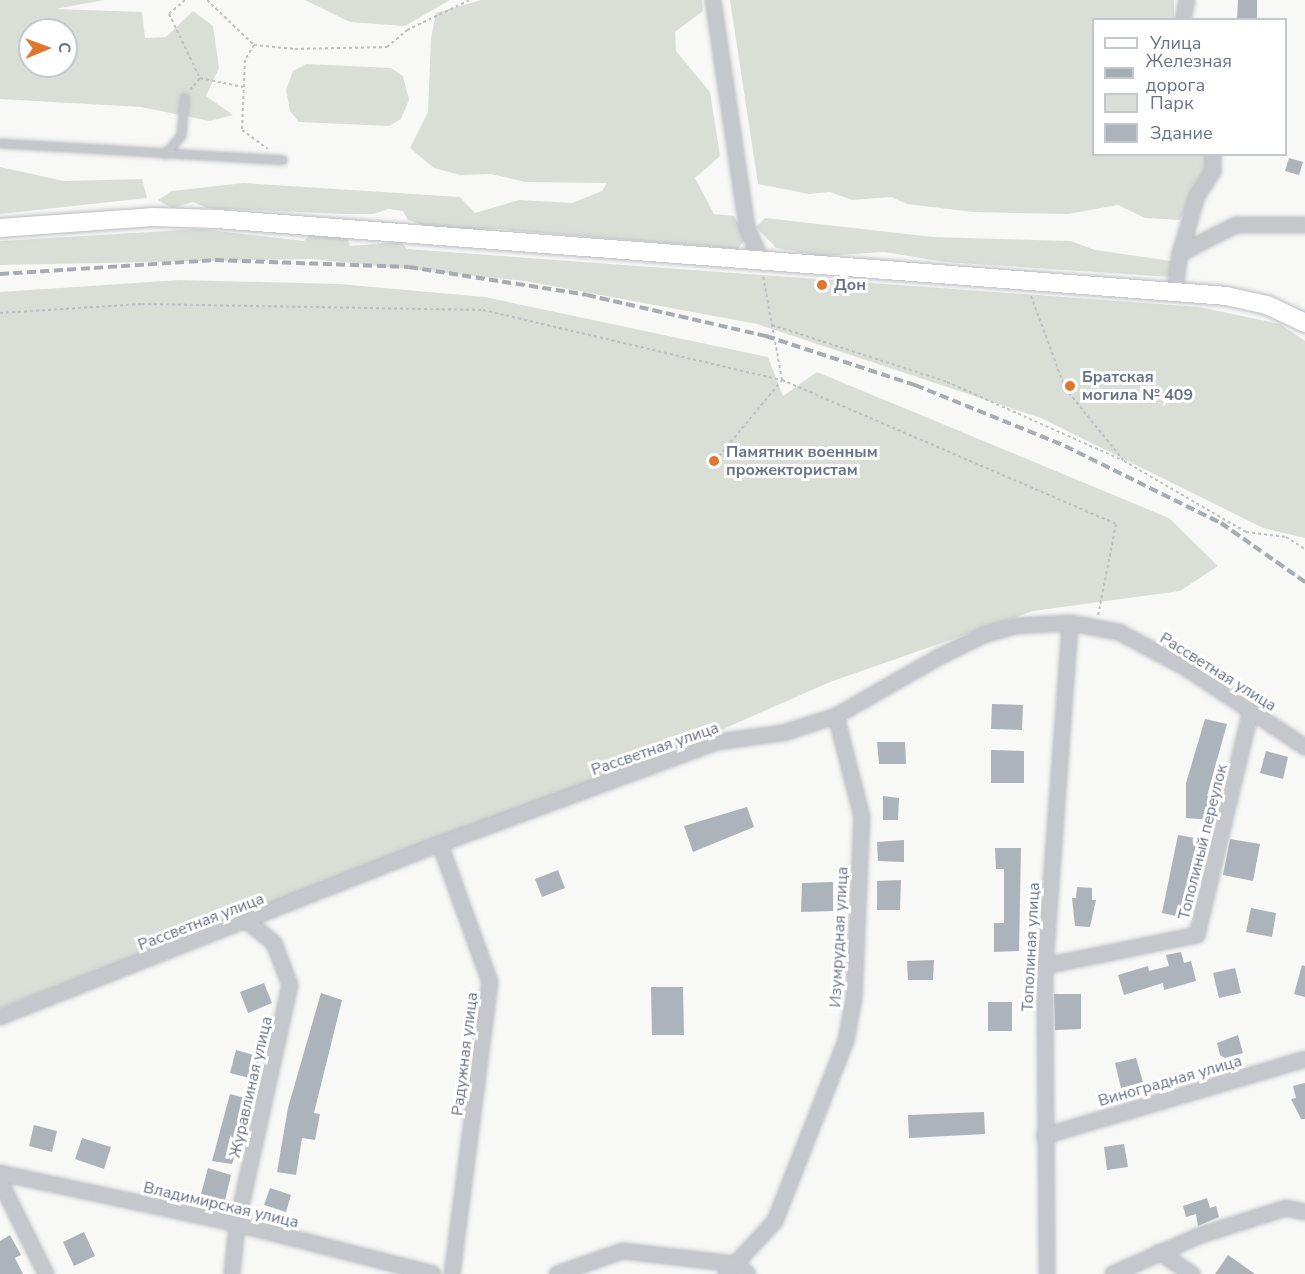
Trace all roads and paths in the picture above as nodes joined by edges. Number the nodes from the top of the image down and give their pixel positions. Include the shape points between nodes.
1 (185, 0) edge
2 (207, 0) edge
3 (470, 0) edge
4 (713, 0) edge
5 (1187, 0) edge
6 (1183, 18) edge
7 (254, 45) junction
8 (200, 78) junction
9 (244, 88) junction
10 (184, 97) joint
11 (0, 143) edge
12 (165, 154) junction
13 (1213, 156) edge
14 (282, 160) joint
15 (1305, 225) edge
16 (0, 228) edge
17 (1180, 254) junction
18 (761, 260) junction
19 (1025, 281) junction
20 (1175, 292) junction
21 (0, 313) edge
22 (1305, 323) edge
23 (772, 325) junction
24 (782, 380) junction
25 (719, 456) dead end
26 (1125, 461) junction
27 (1305, 549) edge
28 (1070, 623) junction
29 (1096, 627) junction
30 (1251, 711) junction
31 (836, 716) junction
32 (1305, 747) edge
33 (440, 844) junction
34 (248, 922) junction
35 (1045, 966) junction
36 (0, 1017) edge
37 (1305, 1059) edge
38 (1044, 1136) junction
39 (0, 1173) edge
40 (0, 1181) edge
41 (1305, 1212) edge
42 (237, 1224) junction
43 (1159, 1252) junction
44 (731, 1269) edge
45 (407, 1271) edge
46 (46, 1274) edge
47 (232, 1274) edge
48 (433, 1274) edge
49 (452, 1274) edge
50 (557, 1274) edge
51 (748, 1274) edge
52 (1047, 1274) edge
53 (1113, 1274) edge
54 (1192, 1274) edge

1 - 8 path via 170,14
2 - 7 path
3 - 7 path via 407,30 387,46 295,49
4 - 18 street via 747,228
5 - 6 street
7 - 9 path via 245,60
8 - 9 path
8 - 10 path
9 - 14 path via 242,130
10 - 12 lane via 182,135
11 - 12 lane
12 - 14 lane
13 - 17 street via 1213,171 1197,196
15 - 17 street via 1238,225
16 - 18 street via 152,218 217,219
17 - 20 street
18 - 19 street
18 - 23 path
19 - 20 street
19 - 26 path via 1065,388
20 - 22 street via 1226,296 1267,305
21 - 24 path via 142,304 483,310
23 - 24 path
23 - 26 path via 947,382
24 - 25 path
24 - 29 path via 1116,524
26 - 27 path via 1246,532 1286,537
28 - 29 street, Рассветная улица
28 - 31 street, Рассветная улица via 1016,626 984,635
28 - 35 street, Тополиная улица
29 - 30 street, Рассветная улица via 1119,632 1186,668
30 - 32 street, Рассветная улица
30 - 35 street, Тополиный переулок via 1197,935
31 - 33 street, Рассветная улица via 783,733 717,742
31 - 44 street, Изумрудная улица via 862,817 854,998 846,1041 775,1221
33 - 34 street, Рассветная улица
33 - 49 street, Радужная улица via 490,982
34 - 36 street, Рассветная улица
34 - 42 street, Журавлиная улица via 274,943 290,985
35 - 38 street, Тополиная улица
37 - 38 street, Виноградная улица
38 - 52 street, Тополиная улица
39 - 42 street, Владимирская улица
40 - 46 street
41 - 43 street via 1286,1208 1201,1234
42 - 45 street, Владимирская улица
42 - 47 street, Журавлиная улица
43 - 53 street
43 - 54 street
44 - 50 street via 622,1251
44 - 51 street
45 - 48 street, Владимирская улица

